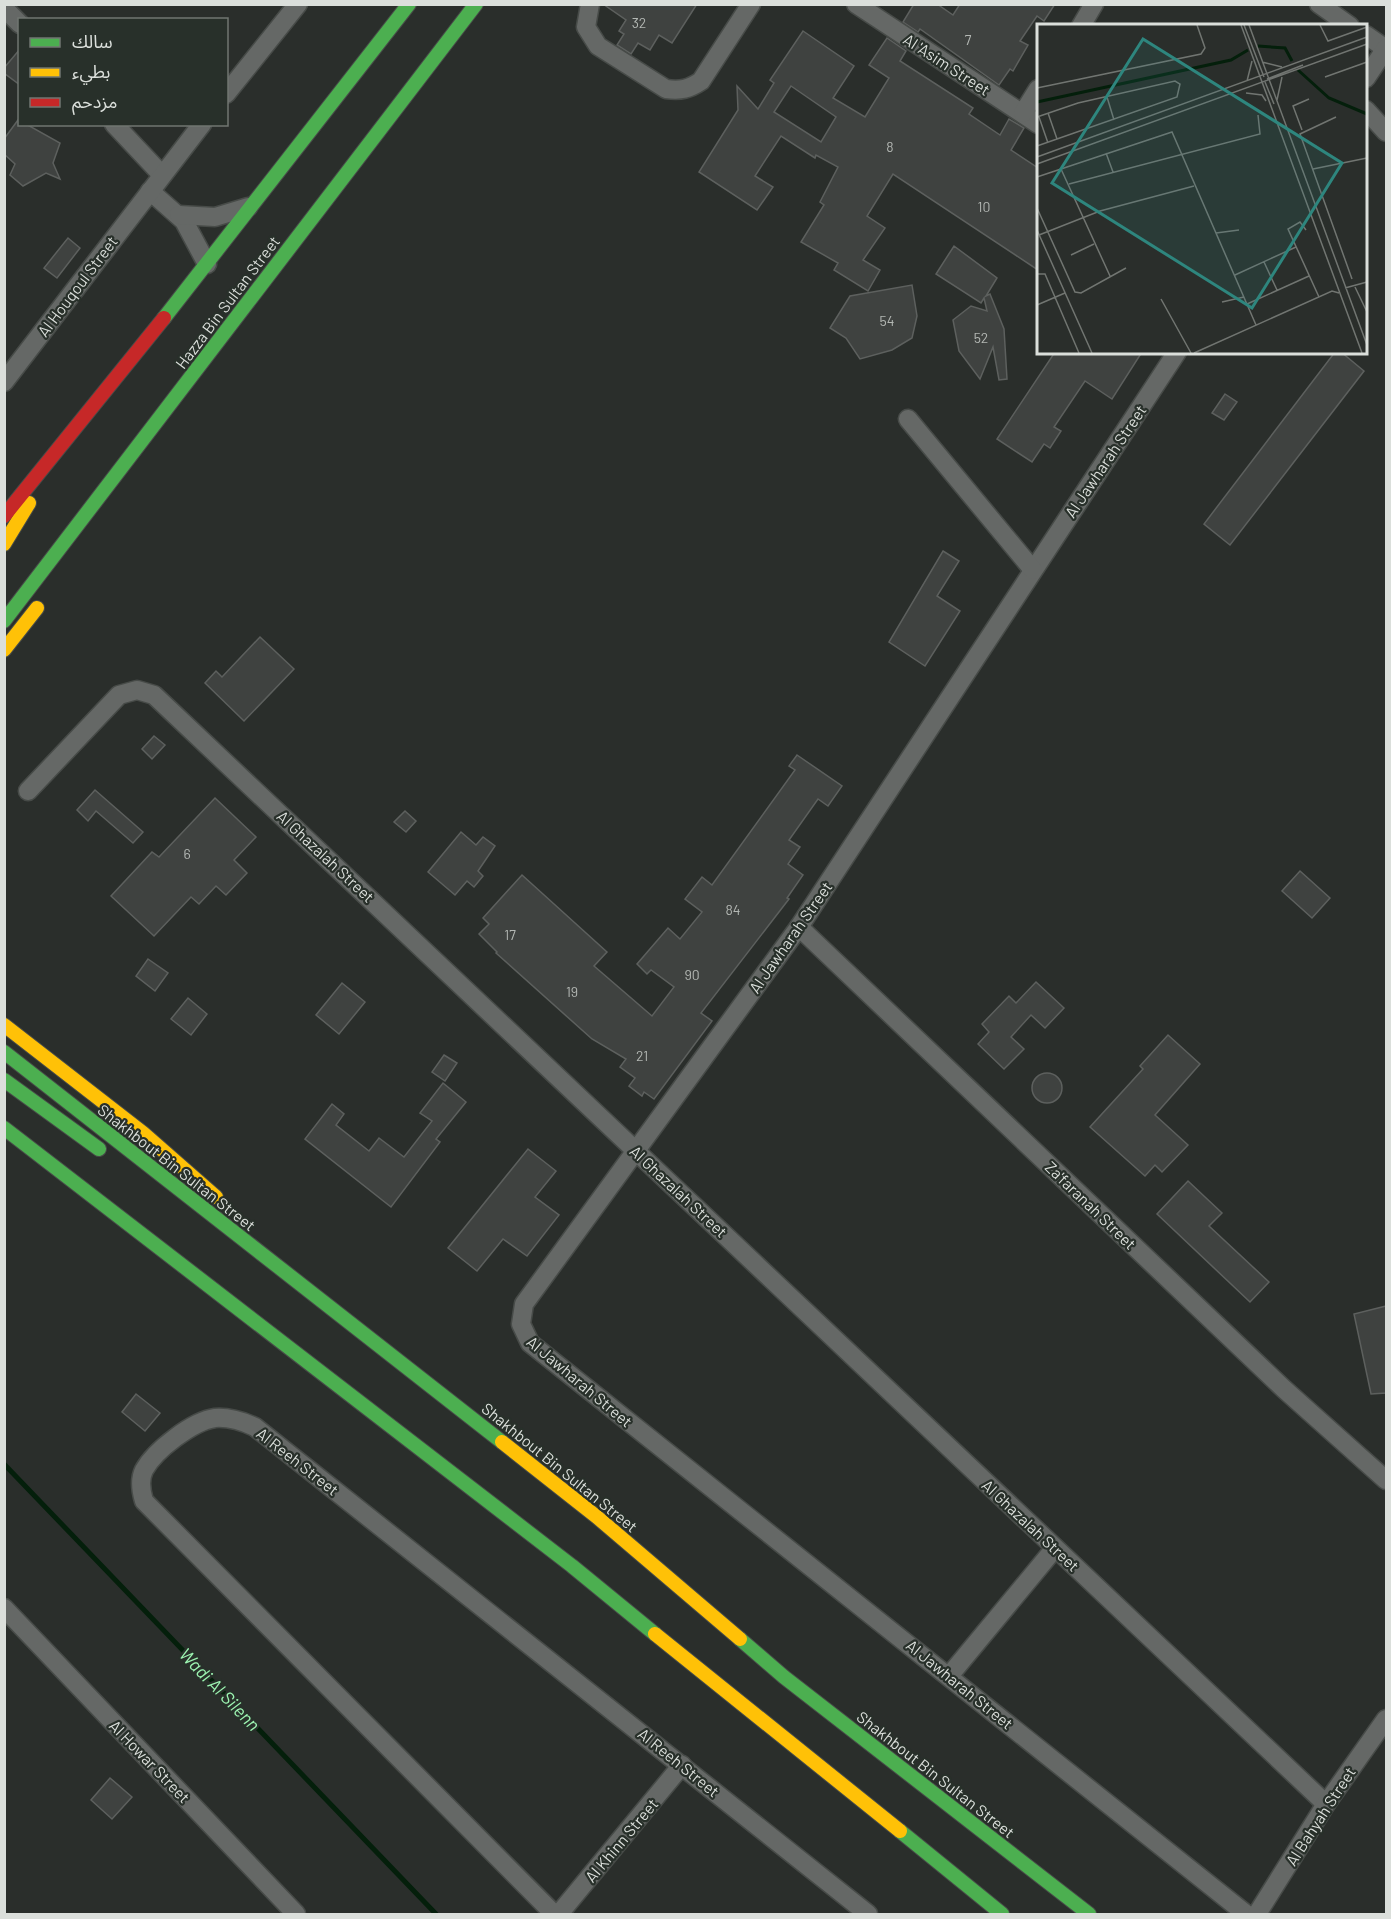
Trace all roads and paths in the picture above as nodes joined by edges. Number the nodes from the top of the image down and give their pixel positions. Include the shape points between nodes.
1 (298, 4) edge
2 (409, 4) edge
3 (476, 4) edge
4 (590, 4) edge
5 (751, 4) edge
6 (856, 4) edge
7 (1094, 4) edge
8 (1319, 4) edge
9 (4, 8) edge
10 (18, 22) edge
11 (1082, 24) edge
12 (1347, 24) edge
13 (1367, 36) edge
14 (1386, 49) edge
15 (1367, 75) edge
16 (1037, 91) edge
17 (228, 92) edge
18 (1367, 112) edge
19 (1023, 113) junction
20 (1037, 123) edge
21 (116, 126) edge
22 (200, 126) edge
23 (1386, 132) edge
24 (162, 175) junction
25 (150, 191) junction
26 (325, 201) junction
27 (248, 207) junction
28 (180, 215) junction
29 (313, 239) dead end
30 (207, 264) junction
31 (1176, 354) edge
32 (4, 382) edge
33 (908, 419) dead end
34 (43, 468) junction
35 (4, 516) edge
36 (4, 544) edge
37 (1033, 570) junction
38 (45, 597) dead end
39 (4, 621) edge
40 (4, 650) edge
41 (28, 791) dead end
42 (799, 927) junction
43 (4, 1025) edge
44 (4, 1052) edge
45 (4, 1080) edge
46 (4, 1128) edge
47 (637, 1151) junction
48 (111, 1157) dead end
49 (128, 1167) dead end
50 (200, 1204) junction
51 (235, 1232) junction
52 (1386, 1480) edge
53 (1055, 1548) junction
54 (4, 1608) edge
55 (949, 1676) junction
56 (1386, 1719) edge
57 (682, 1765) junction
58 (1326, 1804) junction
59 (296, 1914) edge
60 (554, 1914) edge
61 (559, 1914) edge
62 (868, 1914) edge
63 (1002, 1914) edge
64 (1089, 1914) edge
65 (1246, 1914) edge
66 (1257, 1914) edge

1 - 17 street
2 - 27 main road
3 - 26 main road, Hazza Bin Sultan Street
4 - 5 street via 586,27 598,46 666,89 679,91 701,81
6 - 19 street, Al 'Asim Street
7 - 11 street
8 - 12 street
9 - 10 street
13 - 14 street
14 - 15 street
16 - 19 street
18 - 23 street
19 - 20 street, Al 'Asim Street
21 - 24 street
22 - 24 street, Al Houqoul Street
24 - 25 street, Al Houqoul Street
25 - 28 street
25 - 32 street, Al Houqoul Street
26 - 29 main road
26 - 39 main road, Hazza Bin Sultan Street
27 - 28 street via 214,217
27 - 30 main road
28 - 30 street
30 - 34 main road
31 - 37 street, Al Jawharah Street
33 - 37 street
34 - 35 main road
34 - 36 main road via 27,508
37 - 42 street, Al Jawharah Street
38 - 40 main road
41 - 47 street, Al Ghazalah Street via 120,695 137,690 154,695
42 - 47 street, Al Jawharah Street
42 - 52 street, Za'faranah Street via 1284,1389
43 - 51 main road via 205,1186 224,1208
44 - 50 main road, Shakhbout Bin Sultan Street
45 - 48 main road
46 - 63 main road via 572,1566
47 - 53 street, Al Ghazalah Street
47 - 55 street, Al Jawharah Street via 524,1304 524,1334 530,1343
49 - 50 main road
50 - 51 main road, Shakhbout Bin Sultan Street
51 - 64 main road, Shakhbout Bin Sultan Street via 597,1517 784,1677
53 - 55 street
53 - 58 street, Al Ghazalah Street
54 - 59 street, Al Howar Street
55 - 65 street, Al Jawharah Street
56 - 58 street, Al Bahyah Street
57 - 60 street, Al Reeh Street via 255,1427 227,1418 198,1422 144,1469 141,1491 151,1510
57 - 61 street, Al Khinn Street
57 - 62 street, Al Reeh Street
58 - 66 street, Al Bahyah Street

